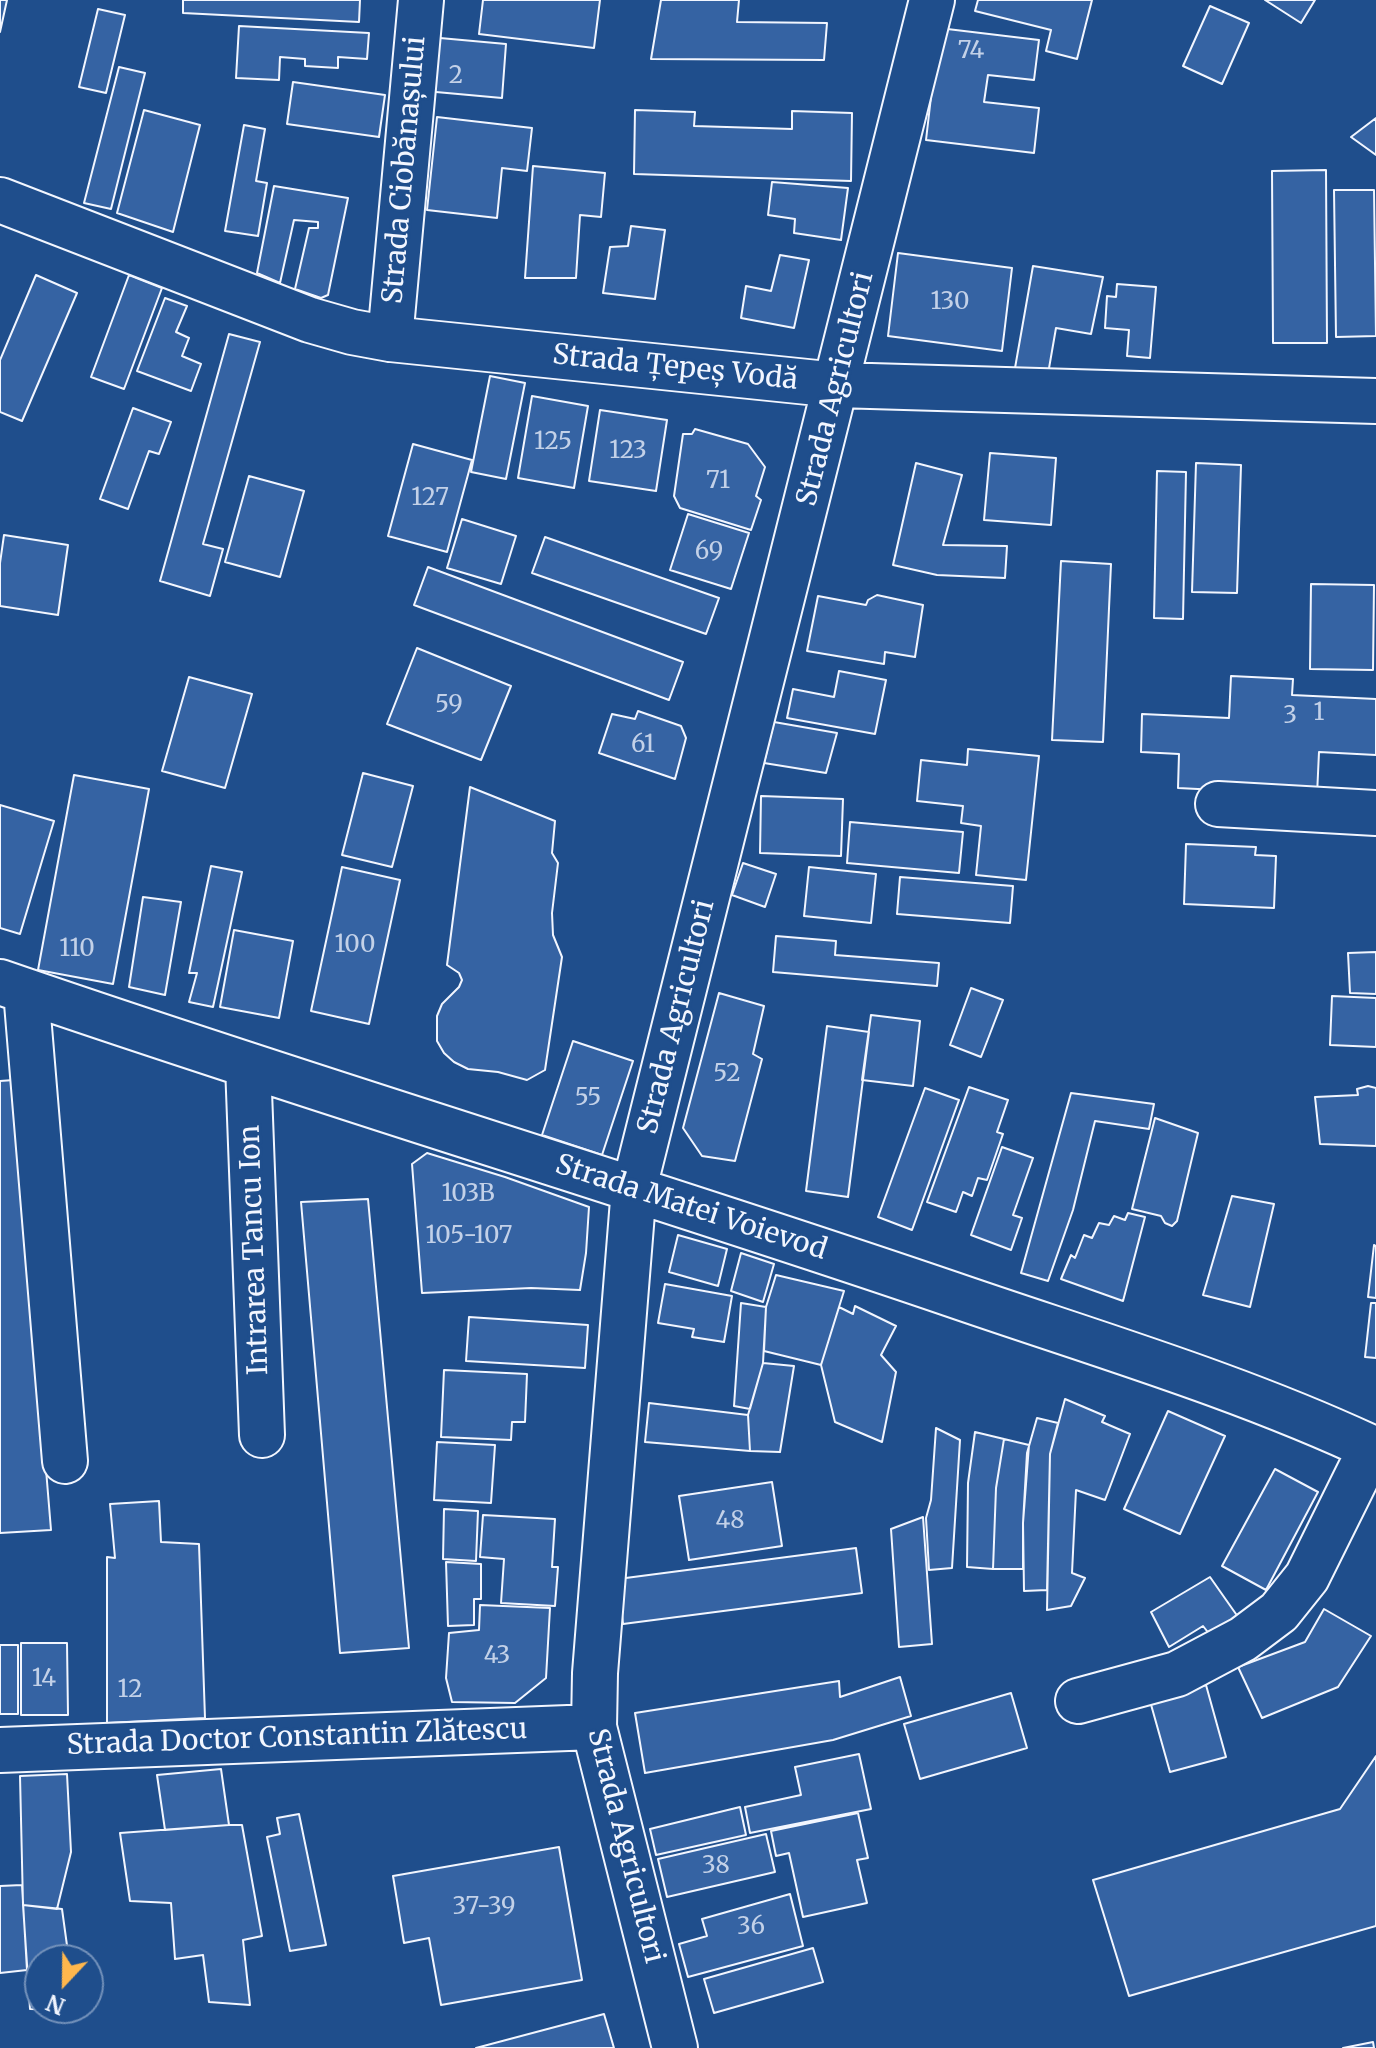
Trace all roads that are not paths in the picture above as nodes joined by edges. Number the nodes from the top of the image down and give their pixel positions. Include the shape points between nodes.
1 (421, 0) edge
2 (932, 0) edge
3 (0, 200) edge
4 (390, 339) junction
5 (837, 385) junction
6 (1376, 401) edge
7 (1218, 804) dead end
8 (1376, 813) edge
9 (13, 987) edge
10 (248, 1065) junction
11 (634, 1188) junction
12 (262, 1435) dead end
13 (1374, 1449) edge
14 (65, 1461) dead end
15 (1078, 1701) dead end
16 (594, 1727) junction
17 (0, 1750) edge
18 (675, 2048) edge

1 - 4 street, Strada Ciobănașului
2 - 5 street, Strada Agricultori
3 - 4 street, Strada Țepeș Vodă via 310,320
4 - 5 street, Strada Țepeș Vodă
5 - 6 street, Strada Țepeș Vodă
5 - 11 street, Strada Agricultori
7 - 8 street
9 - 10 street, Strada Matei Voievod
9 - 14 street
10 - 11 street, Strada Matei Voievod
10 - 12 street, Intrarea Tancu Ion
11 - 13 street, Strada Matei Voievod via 1198,1379
11 - 16 street, Strada Agricultori
13 - 15 street via 1307,1577 1279,1612 1243,1639 1177,1674
16 - 17 street, Strada Doctor Constantin Zlătescu
16 - 18 street, Strada Agricultori

